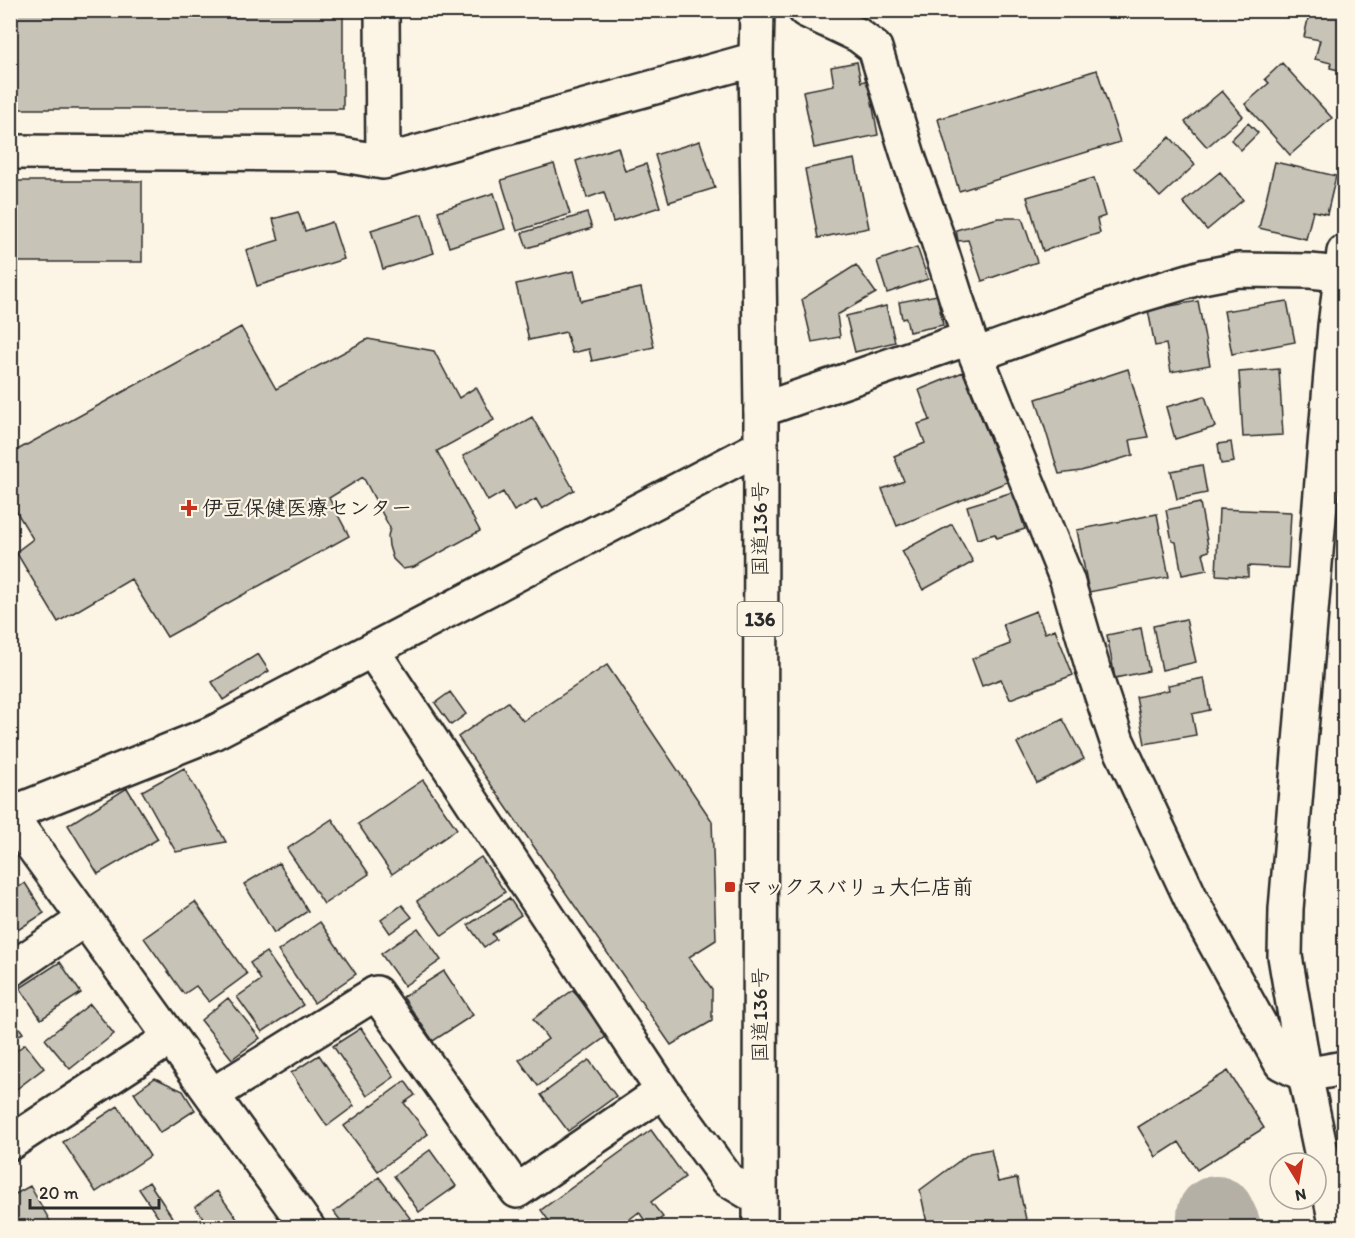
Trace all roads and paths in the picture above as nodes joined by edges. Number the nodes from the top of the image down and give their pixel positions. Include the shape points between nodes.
1 (382, 10) edge
2 (757, 10) edge
3 (805, 10) edge
4 (756, 59) junction
5 (10, 153) edge
6 (383, 162) junction
7 (1342, 263) edge
8 (1340, 327) edge
9 (973, 347) junction
10 (761, 410) junction
11 (760, 447) junction
12 (372, 650) junction
13 (10, 814) edge
14 (85, 919) junction
15 (10, 970) edge
16 (170, 1038) junction
17 (1344, 1068) edge
18 (1305, 1075) junction
19 (663, 1091) junction
20 (212, 1095) junction
21 (10, 1143) edge
22 (760, 1213) edge
23 (308, 1227) edge
24 (1337, 1227) edge

1 - 6 main road
2 - 4 main road, 国道136号 / 136
3 - 9 main road via 858,35 875,48
4 - 6 main road
4 - 10 main road, 国道136号 / 136
5 - 6 main road via 338,154
7 - 8 main road
7 - 9 main road via 1310,271 1238,270 1202,277
8 - 18 main road via 1286,909 1285,956
9 - 10 main road
9 - 18 main road via 1067,580 1117,741 1193,903 1281,1063
10 - 11 main road, 国道136号 / 136
11 - 12 main road
11 - 22 main road, 国道136号 / 136
12 - 13 main road via 213,733
12 - 19 main road
13 - 14 main road
14 - 15 main road
14 - 16 main road
16 - 20 main road
16 - 21 main road
17 - 18 main road
18 - 24 main road
19 - 20 main road via 517,1191 375,993
19 - 22 main road via 728,1180
20 - 23 main road

